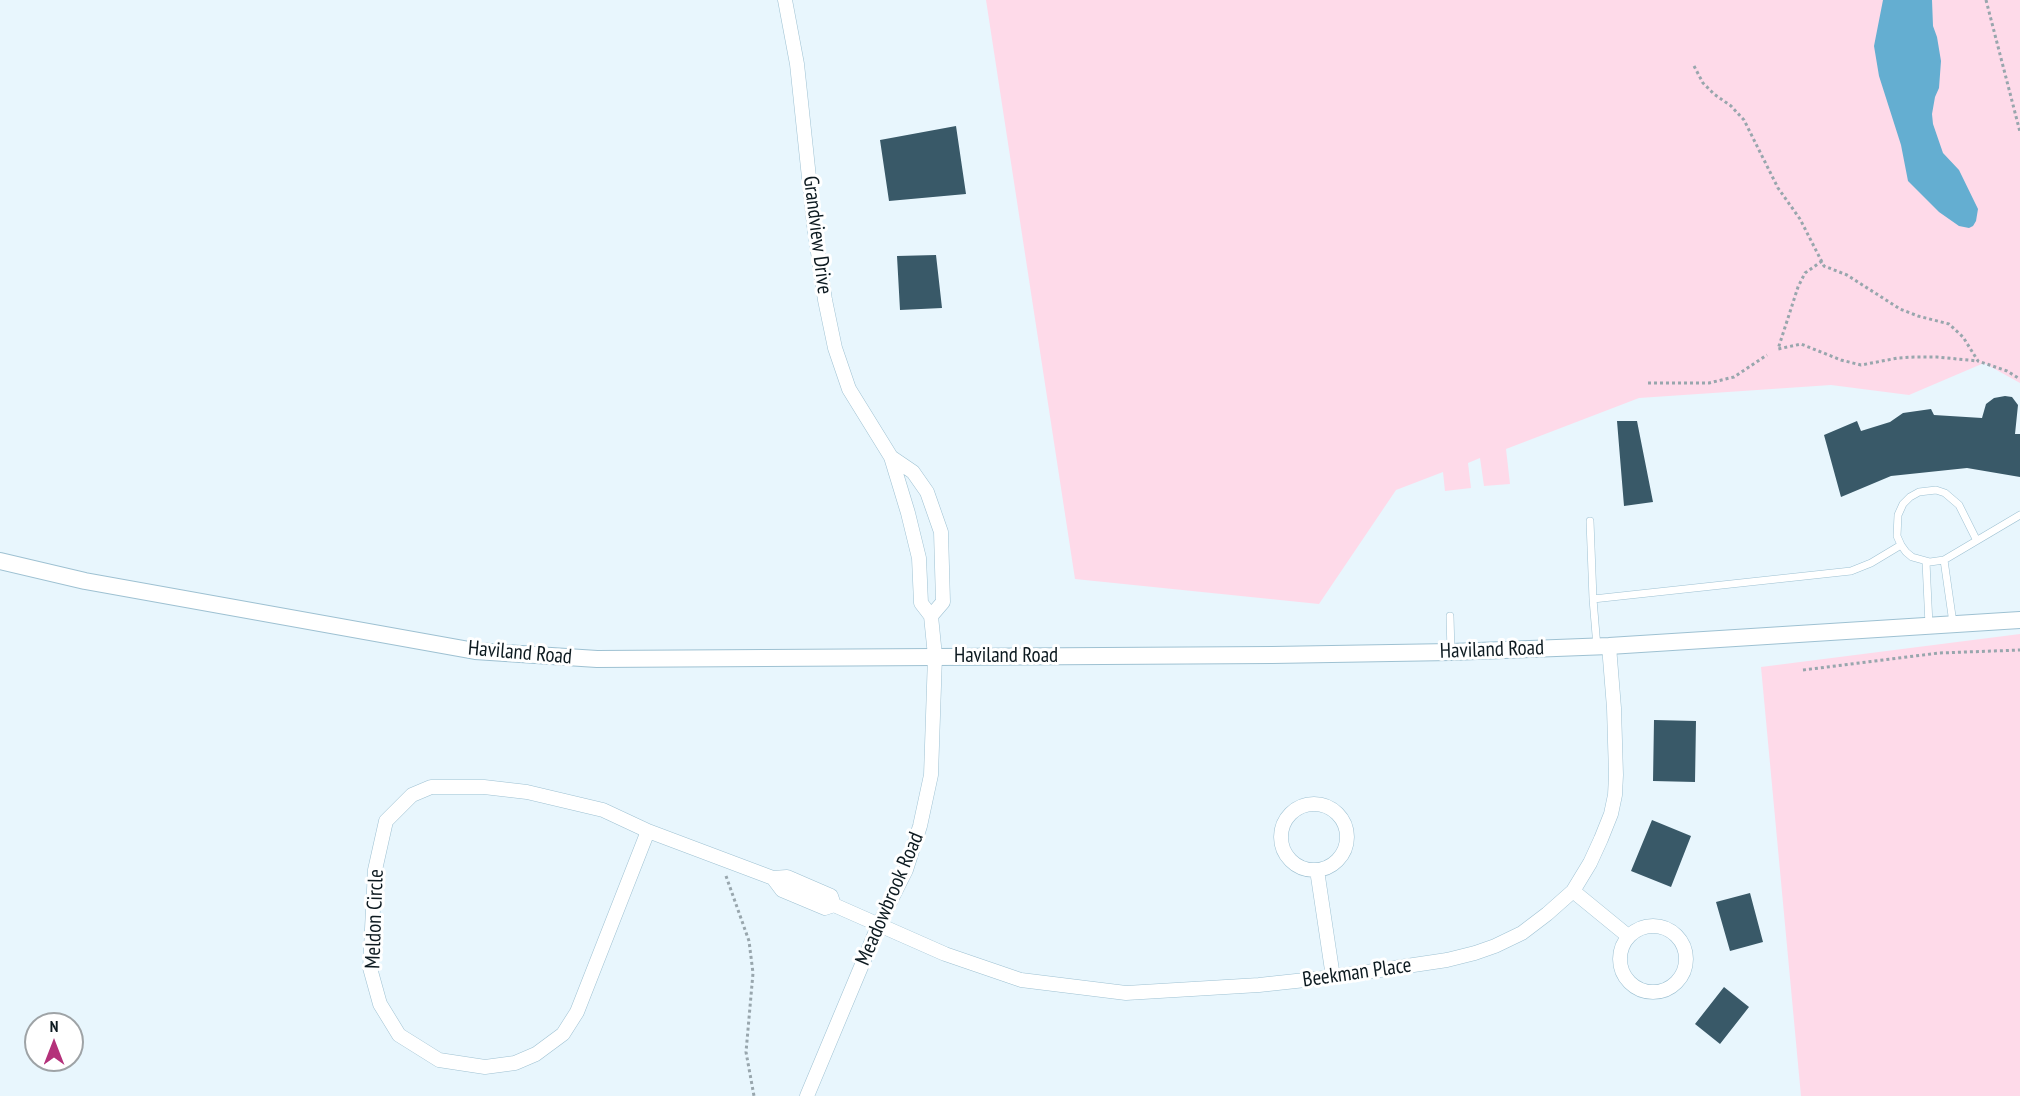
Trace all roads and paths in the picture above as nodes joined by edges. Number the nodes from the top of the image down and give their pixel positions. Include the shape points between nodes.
1 (785, 0) edge
2 (1986, 0) edge
3 (1694, 66) dead end
4 (2020, 132) edge
5 (1822, 261) junction
6 (1767, 355) dead end
7 (1978, 361) junction
8 (2020, 379) edge
9 (1648, 383) dead end
10 (891, 457) junction
11 (2020, 515) edge
12 (1590, 521) dead end
13 (1976, 539) junction
14 (1900, 545) junction
15 (1944, 560) junction
16 (0, 561) edge
17 (1926, 561) junction
18 (1593, 599) junction
19 (931, 616) junction
20 (1450, 616) dead end
21 (2020, 620) edge
22 (1954, 625) junction
23 (1930, 627) junction
24 (1603, 647) junction
25 (2020, 651) edge
26 (1451, 652) junction
27 (935, 656) junction
28 (1803, 670) dead end
29 (648, 831) junction
30 (1317, 870) junction
31 (726, 876) dead end
32 (1573, 891) junction
33 (879, 924) junction
34 (1628, 936) junction
35 (1333, 977) junction
36 (754, 1096) edge
37 (807, 1096) edge

1 - 10 street, Grandview Drive via 797,64 818,253 835,348 849,389
2 - 4 path
3 - 5 path via 1703,83 1744,120
5 - 7 path via 1824,266 1847,275 1900,309 1949,324
5 - 7 path via 1806,273 1798,287 1778,349 1802,344 1861,365 1898,357
6 - 9 path via 1734,377 1708,382
7 - 8 path
10 - 19 street, Grandview Drive via 919,558 921,603
10 - 19 street, Grandview Drive via 913,472 927,492 941,532 943,602
11 - 13 lane
12 - 18 lane
13 - 14 lane via 1953,498 1927,490 1903,504 1896,526
13 - 15 lane
14 - 17 lane via 1912,557
14 - 18 lane via 1851,571
15 - 17 lane
15 - 22 lane
16 - 27 street, Haviland Road via 107,585 475,651 608,659
17 - 23 lane
18 - 24 lane
19 - 27 street, Meadowbrook Road
20 - 26 lane
21 - 22 street, Haviland Road
22 - 23 street, Haviland Road
23 - 24 street, Haviland Road
24 - 26 street, Haviland Road
24 - 32 street, Beekman Place via 1614,708 1615,795 1601,839
25 - 28 path via 1939,654
26 - 27 street, Haviland Road
27 - 33 street, Meadowbrook Road via 931,775 906,870
29 - 29 street, Meldon Circle via 603,810 527,792 453,786 431,787 412,795 386,821 375,870 372,922 370,968 380,1004 399,1035 439,1060 485,1067 515,1063 536,1054 563,1034 577,1012
29 - 33 street, Meldon Circle via 773,878 782,890 825,908 834,905
30 - 30 street via 1330,867 1340,858 1348,834 1336,811 1311,804 1289,816 1282,827 1281,840 1293,863
30 - 35 street
31 - 36 path via 749,941 753,973 746,1052
32 - 34 street
32 - 35 street, Beekman Place via 1522,933 1485,950 1447,960
33 - 35 street, Beekman Place via 945,954 1021,980 1126,993
33 - 37 street, Meadowbrook Road
34 - 34 street via 1620,960 1630,983 1654,992 1678,981 1687,957 1676,934 1665,927 1652,926 1639,928

